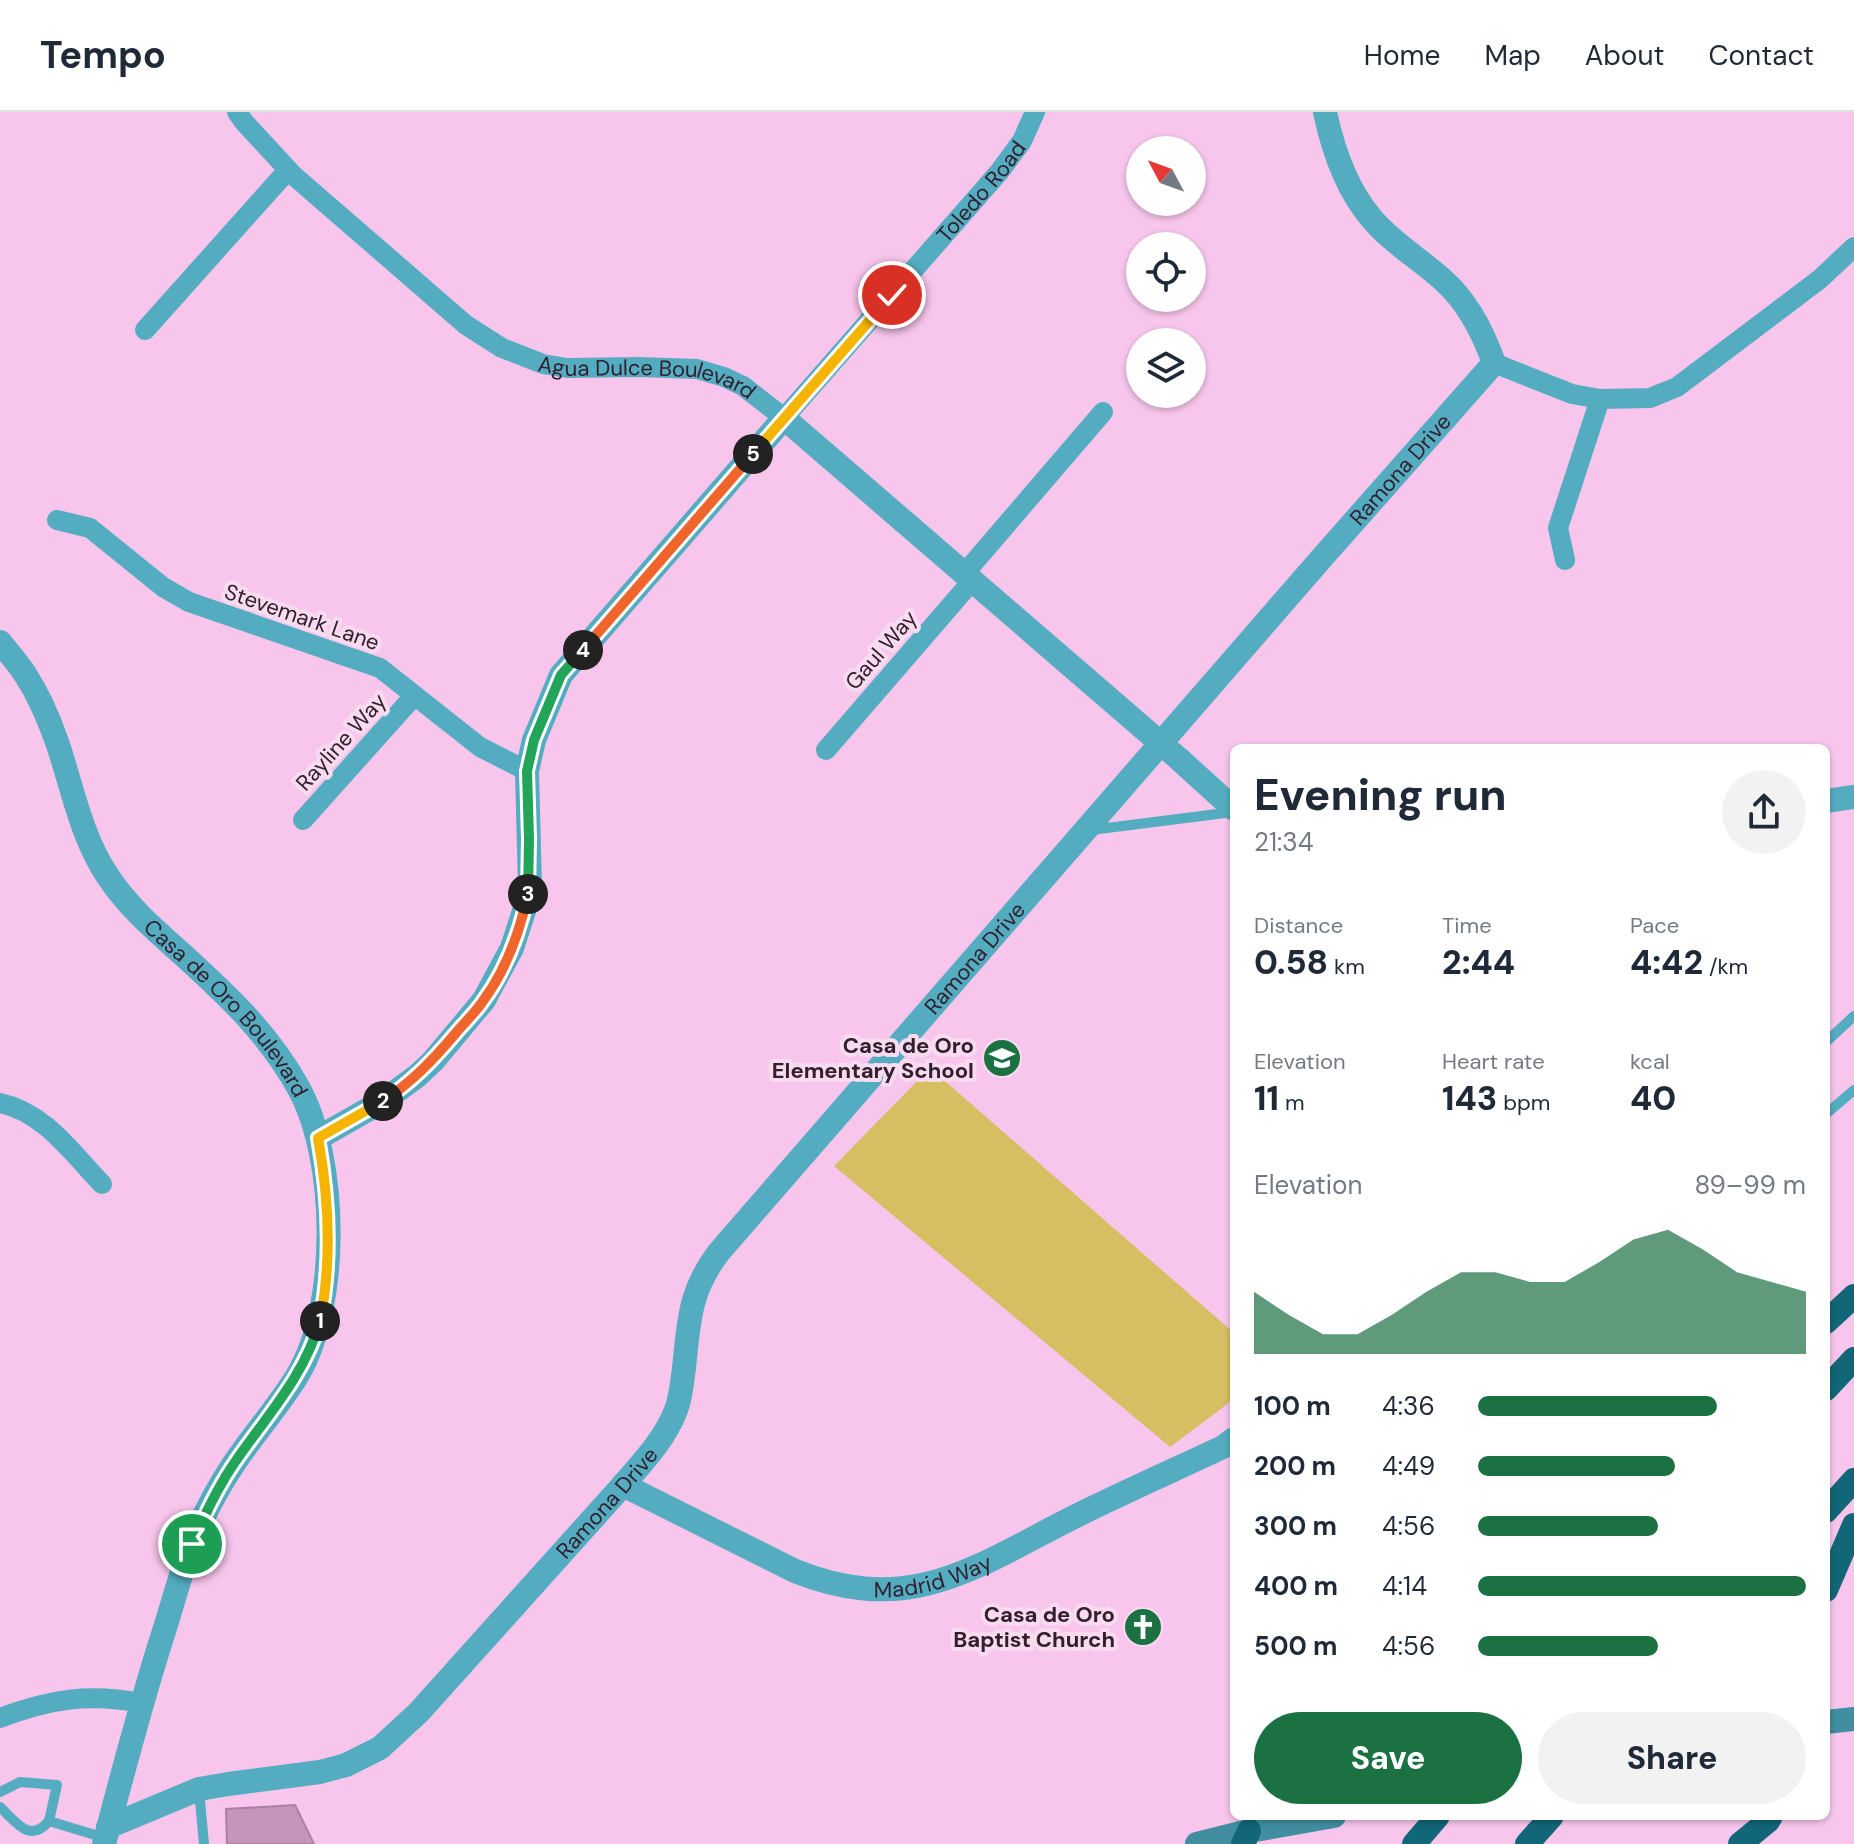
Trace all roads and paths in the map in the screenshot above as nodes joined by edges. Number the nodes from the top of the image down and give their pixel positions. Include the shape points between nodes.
1 (237, 112) edge
2 (1035, 112) edge
3 (1325, 112) edge
4 (288, 170) junction
5 (1854, 247) edge
6 (145, 330) dead end
7 (1494, 363) junction
8 (1600, 399) junction
9 (1103, 412) dead end
10 (784, 418) junction
11 (57, 520) dead end
12 (1565, 560) dead end
13 (968, 577) junction
14 (0, 642) edge
15 (414, 696) junction
16 (1161, 744) junction
17 (826, 750) dead end
18 (527, 771) junction
19 (1854, 797) edge
20 (1830, 800) edge
21 (1230, 807) edge
22 (1230, 812) edge
23 (303, 820) dead end
24 (1085, 831) junction
25 (1854, 1016) edge
26 (1830, 1038) edge
27 (1854, 1090) edge
28 (0, 1103) edge
29 (1830, 1111) edge
30 (318, 1138) junction
31 (102, 1184) dead end
32 (1854, 1296) edge
33 (1830, 1318) edge
34 (1854, 1359) edge
35 (1830, 1385) edge
36 (1230, 1442) edge
37 (1854, 1480) edge
38 (623, 1485) junction
39 (1830, 1507) edge
40 (1854, 1525) edge
41 (1830, 1581) edge
42 (141, 1703) junction
43 (0, 1718) edge
44 (1854, 1719) edge
45 (1830, 1722) edge
46 (199, 1789) junction
47 (0, 1792) edge
48 (0, 1807) edge
49 (1310, 1820) edge
50 (1435, 1820) edge
51 (1548, 1820) edge
52 (1769, 1820) edge
53 (49, 1821) junction
54 (1249, 1830) edge
55 (106, 1836) edge
56 (204, 1844) edge
57 (1197, 1844) edge
58 (1414, 1844) edge
59 (1527, 1844) edge
60 (1740, 1844) edge

1 - 4 street, Agua Dulce Boulevard
2 - 10 street, Toledo Road via 1000,171
3 - 7 street via 1340,163 1361,205 1458,295
4 - 6 street
4 - 10 street, Agua Dulce Boulevard via 466,325 502,348 567,368 697,369 743,386
5 - 8 street via 1820,279 1677,387 1650,398
7 - 8 street via 1572,394
7 - 16 street, Ramona Drive
8 - 12 street via 1558,528
9 - 13 street, Gaul Way
10 - 13 street, Agua Dulce Boulevard
10 - 18 street, Toledo Road via 561,675
11 - 15 street, Stevemark Lane via 90,528 189,602 380,668
13 - 16 street, Agua Dulce Boulevard
13 - 17 street, Gaul Way
14 - 30 street, Casa de Oro Boulevard via 25,674 48,719 91,846 107,875 148,923 256,1025 299,1089
15 - 18 street, Stevemark Lane via 480,747
15 - 23 street, Rayline Way
16 - 21 street, Agua Dulce Boulevard
16 - 24 street, Ramona Drive
18 - 30 street, Toledo Road via 530,888 519,929 494,984 417,1076
19 - 20 street
22 - 24 lane
24 - 38 street, Ramona Drive via 708,1267 691,1306 677,1408 652,1451
25 - 26 lane
27 - 29 lane
28 - 31 street via 42,1122
30 - 42 street, Casa de Oro Boulevard via 328,1214 319,1323 296,1377 234,1464 197,1532
32 - 33 highway
34 - 35 highway
36 - 38 street, Madrid Way via 952,1578 893,1590 813,1579
37 - 39 highway
38 - 46 street, Ramona Drive via 419,1712 380,1748 320,1772
40 - 41 highway
42 - 43 street via 94,1696 43,1703
42 - 55 street, Casa de Oro Boulevard
44 - 45 main road
46 - 55 street, Ramona Drive
46 - 56 lane
47 - 53 lane via 20,1782 57,1785
48 - 53 lane via 24,1830 34,1832
49 - 54 main road
50 - 58 highway
51 - 59 highway
52 - 60 highway
53 - 55 lane
54 - 57 main road

